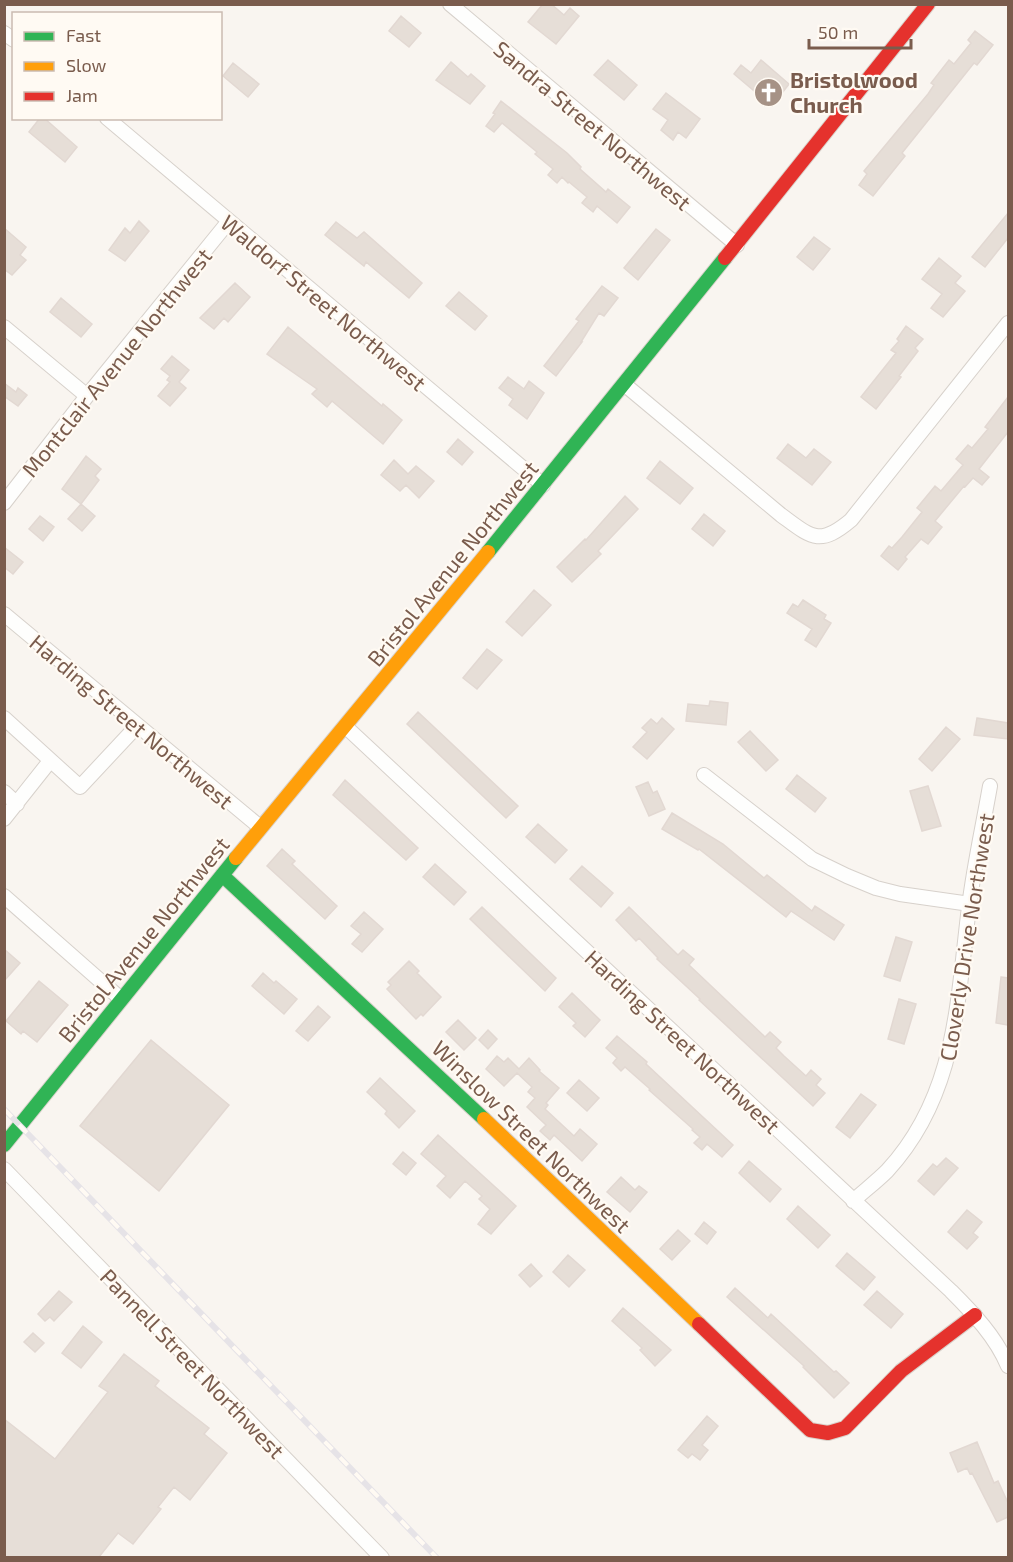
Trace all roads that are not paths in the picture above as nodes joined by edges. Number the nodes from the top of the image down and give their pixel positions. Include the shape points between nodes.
1 (450, 4) edge
2 (928, 4) edge
3 (108, 120) edge
4 (229, 222) junction
5 (736, 245) junction
6 (1008, 323) edge
7 (4, 327) edge
8 (624, 384) junction
9 (87, 396) junction
10 (543, 485) junction
11 (4, 502) edge
12 (4, 614) edge
13 (4, 718) edge
14 (137, 726) junction
15 (346, 727) junction
16 (50, 761) junction
17 (704, 776) dead end
18 (990, 786) dead end
19 (4, 792) edge
20 (17, 804) junction
21 (4, 819) edge
22 (260, 827) junction
23 (222, 874) junction
24 (4, 896) edge
25 (970, 904) junction
26 (121, 999) junction
27 (4, 1145) edge
28 (4, 1169) edge
29 (853, 1201) junction
30 (975, 1315) junction
31 (1008, 1366) edge
32 (381, 1557) edge

1 - 5 street, Sandra Street Northwest
2 - 5 street, Bristol Avenue Northwest
3 - 4 street, Waldorf Street Northwest
4 - 9 street, Montclair Avenue Northwest
4 - 10 street, Waldorf Street Northwest
5 - 8 street, Bristol Avenue Northwest
6 - 8 street via 851,520 824,537 807,534 781,515
7 - 9 street
8 - 10 street, Bristol Avenue Northwest
9 - 11 street, Montclair Avenue Northwest
10 - 15 street, Bristol Avenue Northwest
12 - 14 street, Harding Street Northwest
13 - 16 street
14 - 16 street via 80,787
14 - 22 street, Harding Street Northwest
15 - 22 street, Bristol Avenue Northwest
15 - 29 street, Harding Street Northwest
16 - 20 street
17 - 25 street via 812,859 846,876 900,894
18 - 25 street, Cloverly Drive Northwest
19 - 20 street
20 - 21 street
22 - 23 street, Bristol Avenue Northwest
23 - 26 street, Bristol Avenue Northwest
23 - 30 street, Winslow Street Northwest via 810,1430 822,1434 845,1428 901,1371
24 - 26 street
25 - 29 street, Cloverly Drive Northwest via 956,1021 944,1073 911,1139 887,1171
26 - 27 street, Bristol Avenue Northwest
28 - 32 street, Pannell Street Northwest
29 - 30 street, Harding Street Northwest
30 - 31 street, Harding Street Northwest

